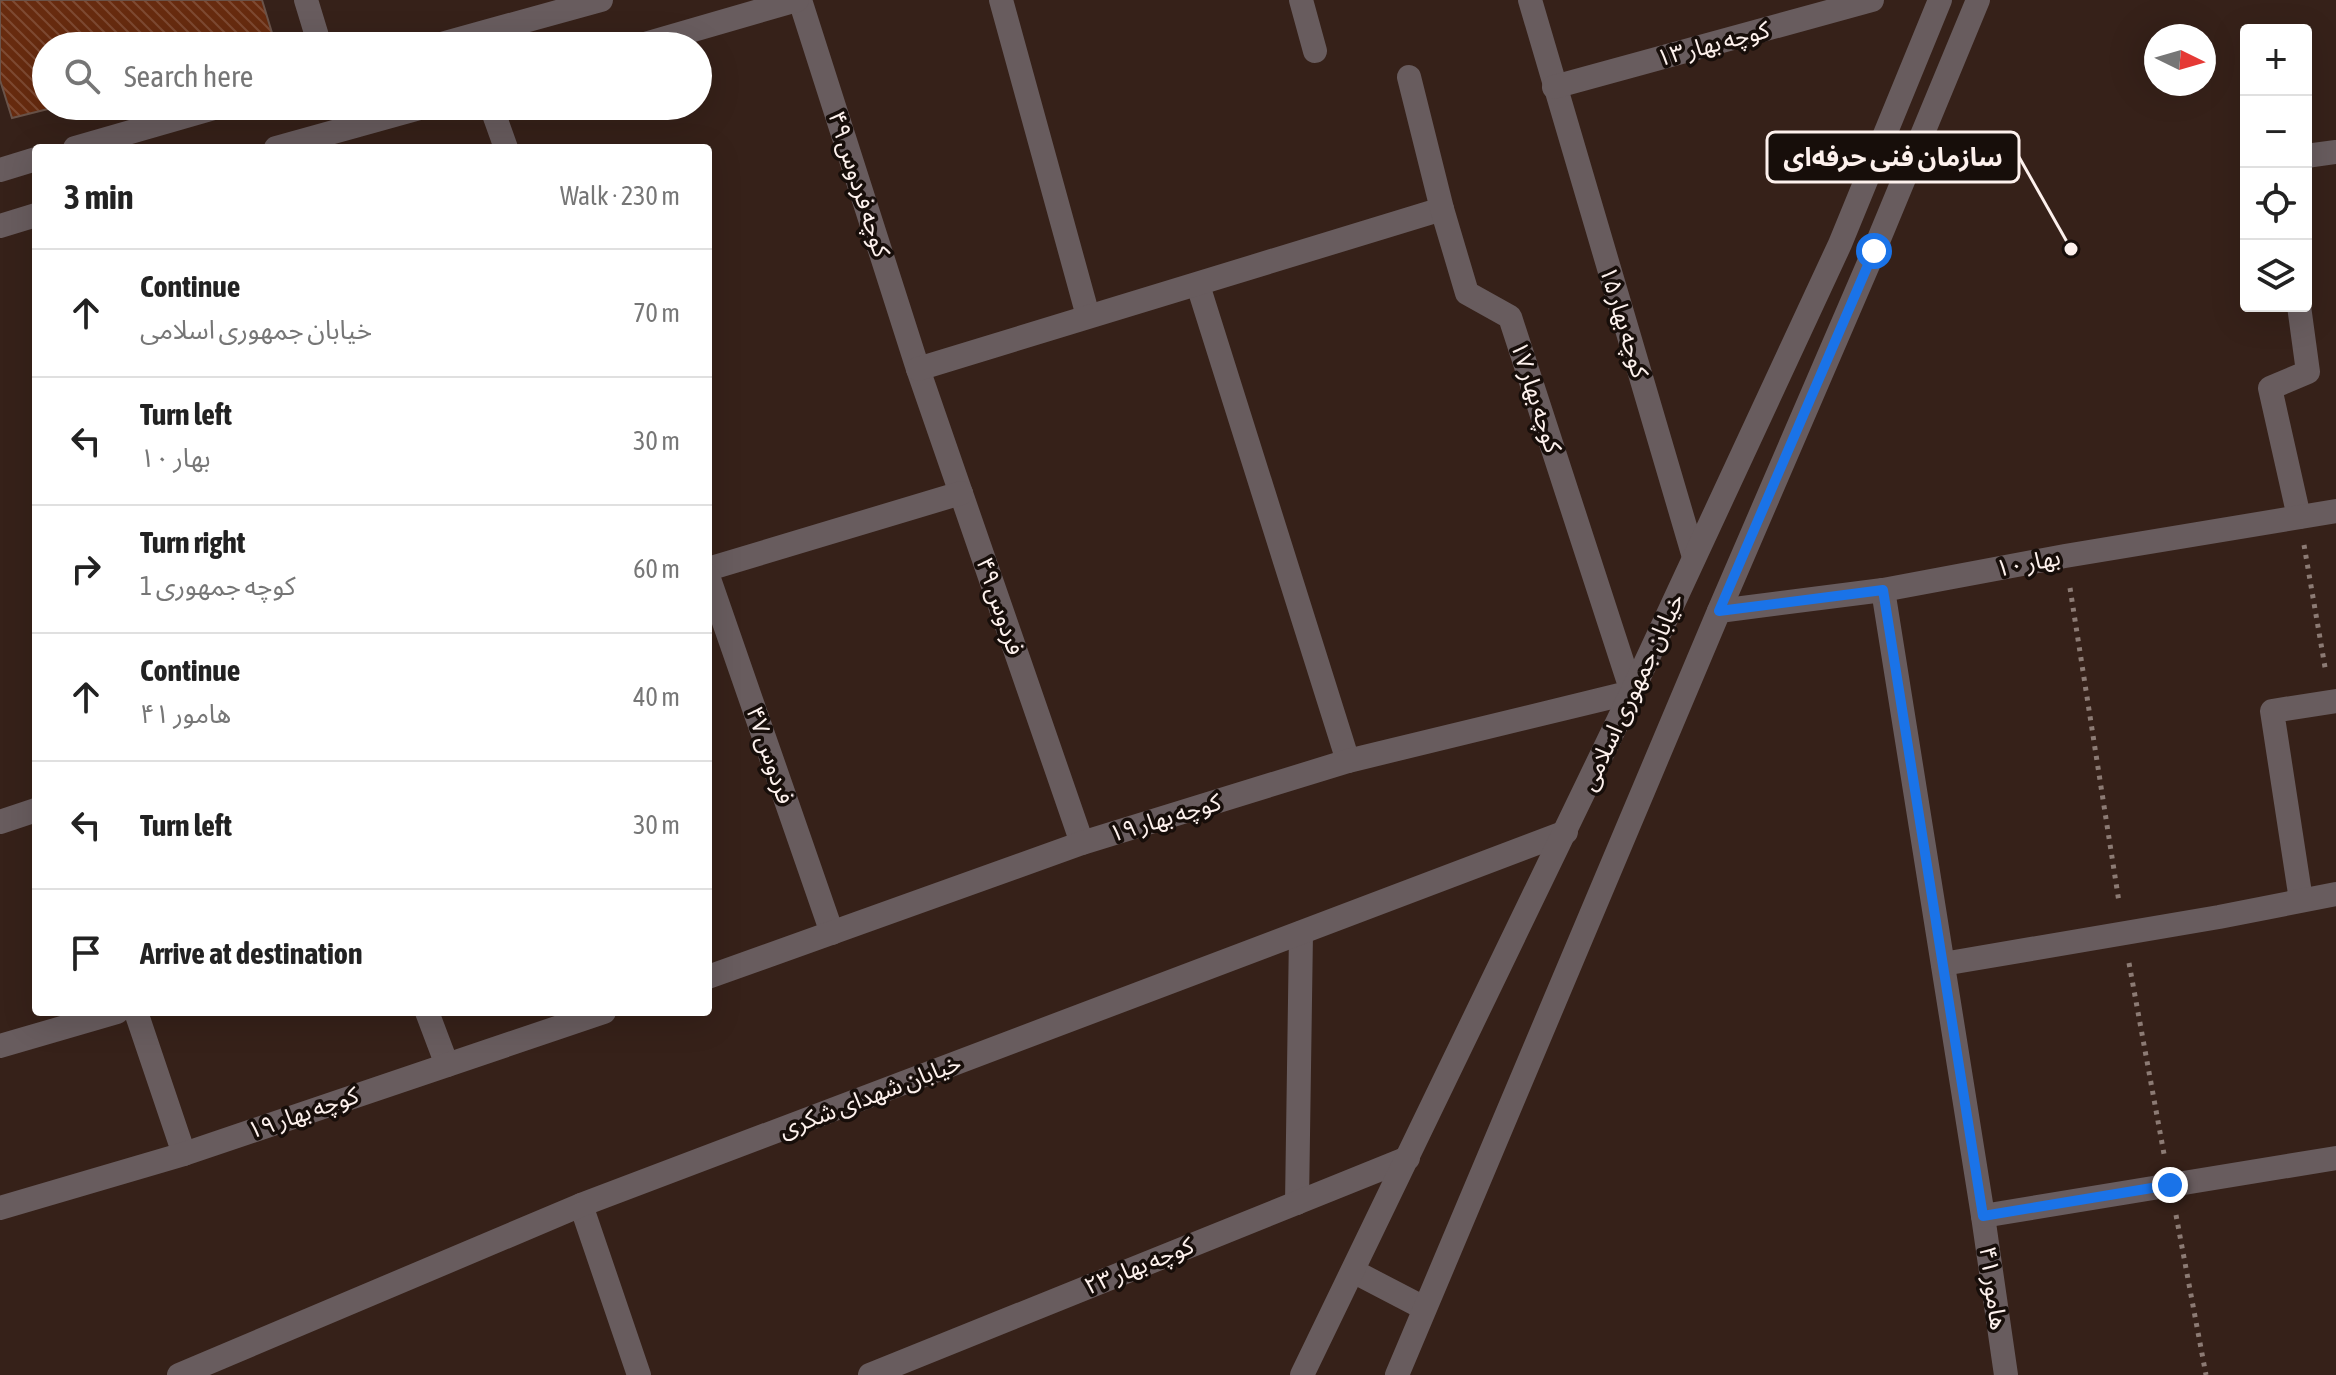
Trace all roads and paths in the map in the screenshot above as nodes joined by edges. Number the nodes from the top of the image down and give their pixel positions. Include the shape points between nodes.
1 (306, 0) edge
2 (799, 0) edge
3 (1001, 0) edge
4 (1301, 0) edge
5 (1530, 0) edge
6 (1872, 0) edge
7 (1940, 0) edge
8 (1978, 0) edge
9 (586, 2) edge
10 (316, 32) edge
11 (482, 32) edge
12 (687, 32) edge
13 (1315, 51) dead end
14 (1409, 77) dead end
15 (1554, 87) junction
16 (172, 120) edge
17 (377, 120) edge
18 (496, 120) edge
19 (89, 144) edge
20 (290, 144) edge
21 (505, 144) edge
22 (2336, 152) edge
23 (2312, 155) edge
24 (32, 160) edge
25 (0, 170) edge
26 (1442, 209) junction
27 (32, 216) edge
28 (0, 226) edge
29 (1198, 285) junction
30 (2300, 312) edge
31 (1088, 316) junction
32 (918, 369) junction
33 (961, 493) junction
34 (2336, 511) edge
35 (2299, 517) junction
36 (2065, 556) junction
37 (1694, 557) junction
38 (712, 568) edge
39 (712, 588) edge
40 (1883, 590) junction
41 (1719, 611) junction
42 (1632, 692) junction
43 (2334, 702) edge
44 (1348, 761) junction
45 (32, 811) edge
46 (0, 822) edge
47 (1566, 832) junction
48 (1082, 843) junction
49 (2336, 894) edge
50 (2301, 900) junction
51 (832, 933) junction
52 (1301, 933) junction
53 (2124, 934) junction
54 (1943, 964) junction
55 (712, 976) edge
56 (103, 1016) edge
57 (137, 1016) edge
58 (429, 1016) edge
59 (592, 1016) edge
60 (0, 1046) edge
61 (447, 1065) junction
62 (184, 1154) junction
63 (1408, 1158) junction
64 (2336, 1158) edge
65 (1297, 1203) junction
66 (581, 1205) junction
67 (0, 1208) edge
68 (1983, 1216) junction
69 (1353, 1271) junction
70 (1424, 1308) junction
71 (179, 1375) edge
72 (639, 1375) edge
73 (870, 1375) edge
74 (1302, 1375) edge
75 (1397, 1375) edge
76 (2006, 1375) edge

1 - 10 street
2 - 12 street
2 - 32 street, کوچه فردوس ۴۹
3 - 31 street
4 - 13 street
5 - 15 street, کوچه بهار ۱۵
6 - 15 street, کوچه بهار ۱۳
7 - 37 street, خیابان جمهوری اسلامی via 1840,244
8 - 41 street, خیابان جمهوری اسلامی
9 - 11 street
14 - 26 street, کوچه بهار ۱۷
15 - 37 street, کوچه بهار ۱۵
16 - 19 street
17 - 20 street
18 - 21 street
22 - 23 street
24 - 25 street
26 - 29 street
26 - 42 street, کوچه بهار ۱۷ via 1467,293 1510,317
27 - 28 street
29 - 31 street
29 - 44 street
30 - 35 street via 2308,372 2270,388
31 - 32 street
32 - 33 street, فردوس ۴۹
33 - 38 street
33 - 48 street, فردوس ۴۹
34 - 35 street, بهار ۱۰
35 - 36 street, بهار ۱۰
35 - 43 path
36 - 40 street, بهار ۱۰
36 - 53 path
37 - 42 street, خیابان جمهوری اسلامی
39 - 51 street, فردوس ۴۷
40 - 41 street, بهار ۱۰
40 - 54 street, هامور ۴۱
41 - 70 street, خیابان جمهوری اسلامی
42 - 44 street, کوچه بهار ۱۹
42 - 47 street, خیابان جمهوری اسلامی
43 - 50 street via 2272,711
44 - 48 street, کوچه بهار ۱۹
45 - 46 street
47 - 52 street, خیابان شهدای شکری
47 - 63 street, خیابان جمهوری اسلامی
48 - 51 street, کوچه بهار ۱۹
49 - 50 street
50 - 53 street
51 - 55 street, کوچه بهار ۱۹
52 - 65 street
52 - 66 street, خیابان شهدای شکری
53 - 54 street
54 - 68 street, هامور ۴۱
56 - 60 street
57 - 62 street
58 - 61 street
59 - 61 street, کوچه بهار ۱۹
61 - 62 street, کوچه بهار ۱۹
62 - 67 street, کوچه بهار ۱۹
63 - 65 street, کوچه بهار ۲۳
63 - 69 street, خیابان جمهوری اسلامی
64 - 68 street
65 - 73 street, کوچه بهار ۲۳
66 - 71 street, خیابان شهدای شکری
66 - 72 street
68 - 76 street, هامور ۴۱
69 - 70 street
69 - 74 street, خیابان جمهوری اسلامی
70 - 75 street, خیابان جمهوری اسلامی

